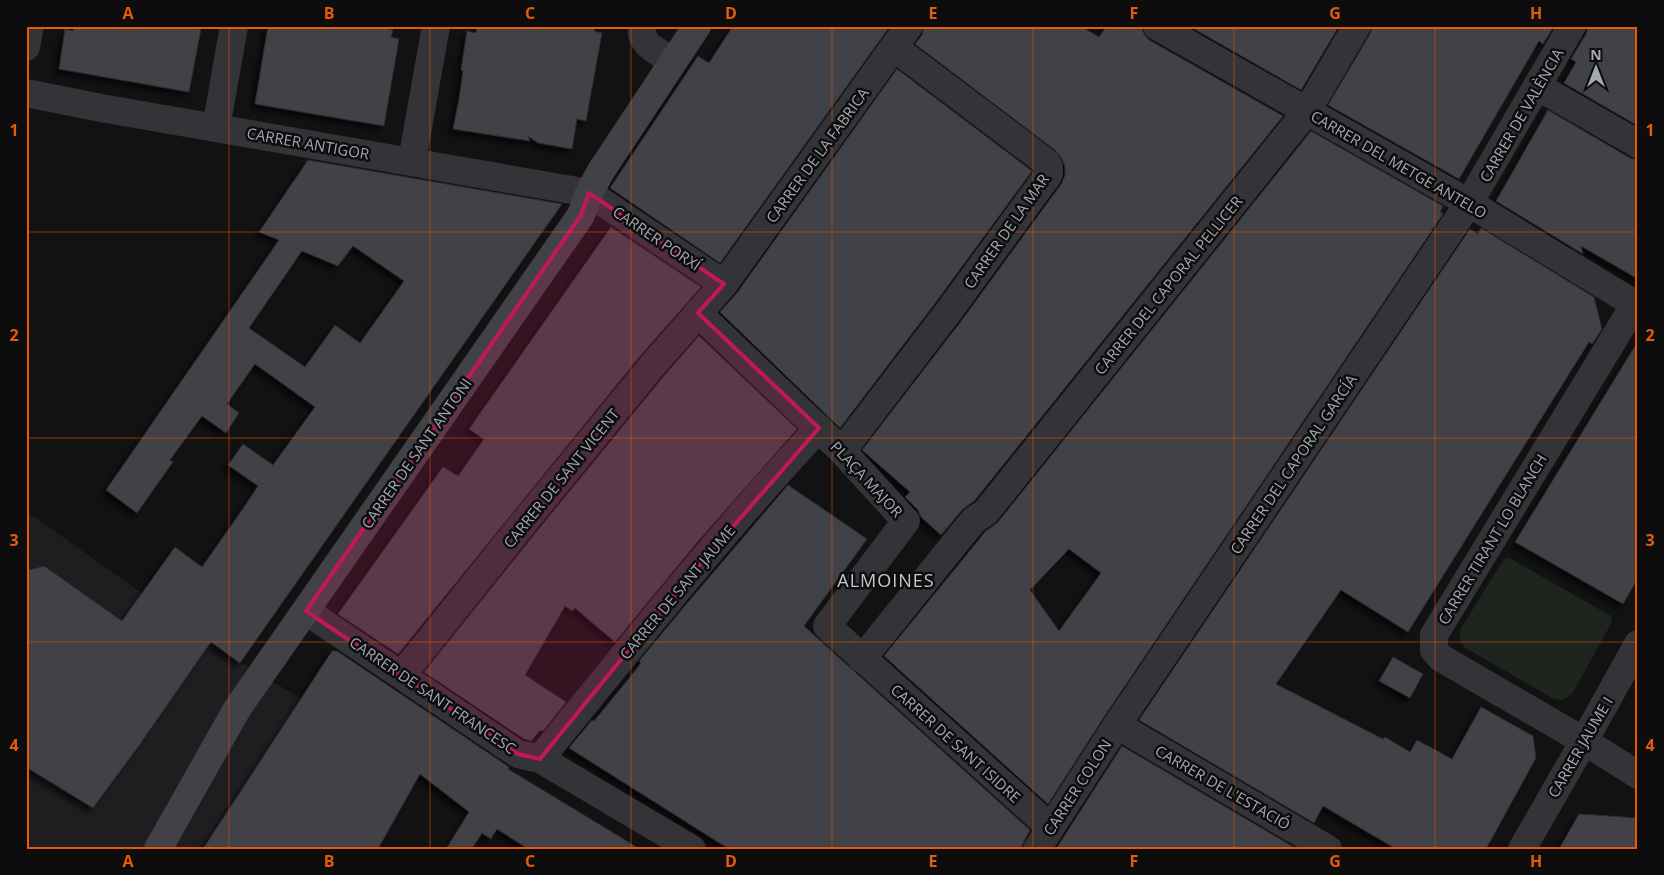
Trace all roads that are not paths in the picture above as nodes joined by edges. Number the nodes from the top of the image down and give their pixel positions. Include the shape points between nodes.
1 (30, 26) edge
2 (234, 26) edge
3 (436, 26) edge
4 (642, 26) edge
5 (697, 26) edge
6 (1157, 26) edge
7 (1357, 26) edge
8 (1572, 26) edge
9 (902, 37) edge
10 (26, 47) edge
11 (673, 61) junction
12 (1538, 86) junction
13 (26, 93) edge
14 (1307, 111) junction
15 (216, 128) junction
16 (1638, 144) edge
17 (412, 161) junction
18 (589, 193) junction
19 (1469, 203) junction
20 (724, 284) junction
21 (1636, 305) edge
22 (698, 313) junction
23 (819, 428) junction
24 (842, 451) junction
25 (306, 611) junction
26 (1638, 644) edge
27 (862, 659) junction
28 (402, 675) junction
29 (1117, 725) junction
30 (1584, 741) junction
31 (540, 760) junction
32 (1638, 775) edge
33 (1044, 838) edge
34 (158, 849) edge
35 (692, 849) edge
36 (1328, 849) edge
37 (1522, 849) edge

1 - 10 street
2 - 15 street
3 - 17 street
4 - 11 street via 641,33 647,45
5 - 11 street, CARRER DE SANT ANTONI
6 - 14 street, CARRER DEL METGE ANTELO
7 - 14 street, CARRER DEL CAPORAL PELLICER
8 - 12 street, CARRER DE VALÈNCIA
9 - 20 street, CARRER DE LA FABRICA
9 - 24 street, CARRER DE LA MAR via 1046,162 1049,174
11 - 18 street, CARRER DE SANT ANTONI
12 - 16 street
12 - 19 street, CARRER DE VALÈNCIA
13 - 15 street, CARRER ANTIGOR
14 - 19 street, CARRER DEL METGE ANTELO
14 - 27 street, CARRER DEL CAPORAL PELLICER via 992,504 964,532
15 - 17 street, CARRER ANTIGOR
17 - 18 street, CARRER ANTIGOR
18 - 20 street, CARRER PORXÍ
18 - 25 street, CARRER DE SANT ANTONI via 581,215
19 - 21 street, CARRER DEL METGE ANTELO
19 - 29 street, CARRER DEL CAPORAL GARCÍA
20 - 22 street, CARRER DE SANT VICENT
21 - 30 street, CARRER TIRANT LO BLANCH via 1434,635 1434,650 1441,658
22 - 23 street, PLAÇA MAJOR
22 - 28 street, CARRER DE SANT VICENT
23 - 24 street, PLAÇA MAJOR
23 - 31 street, CARRER DE SANT JAUME via 676,592
24 - 27 street, PLAÇA MAJOR via 906,521 827,626
25 - 28 street, CARRER DE SANT FRANCESC
25 - 34 street, CARRER DE SANT ANTONI via 237,709
26 - 30 street, CARRER JAUME I
27 - 33 street, CARRER DE SANT ISIDRE
28 - 31 street, CARRER DE SANT FRANCESC via 518,754
29 - 33 street, CARRER COLON
29 - 36 street, CARRER DE L'ESTACIÓ
30 - 32 street, CARRER TIRANT LO BLANCH
30 - 37 street, CARRER JAUME I
31 - 35 street, CARRER DE SANT FRANCESC

